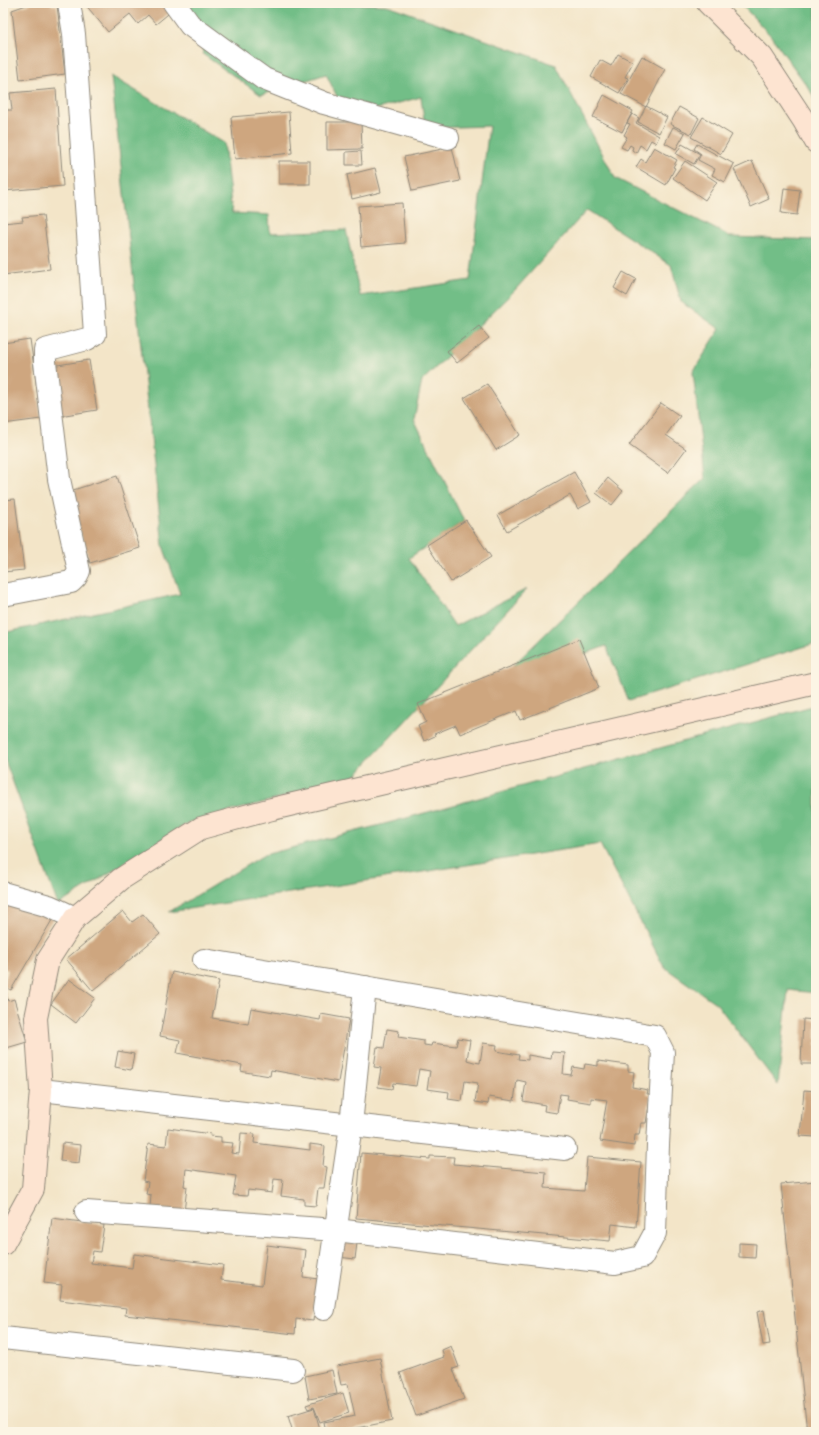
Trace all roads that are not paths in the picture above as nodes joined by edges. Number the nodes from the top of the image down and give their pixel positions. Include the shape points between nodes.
1 (69, 3) edge
2 (174, 3) edge
3 (708, 3) edge
4 (448, 138) dead end
5 (816, 142) edge
6 (3, 595) edge
7 (816, 683) edge
8 (3, 893) edge
9 (75, 918) junction
10 (204, 960) dead end
11 (365, 987) junction
12 (41, 1090) junction
13 (351, 1125) junction
14 (565, 1149) dead end
15 (86, 1212) dead end
16 (336, 1230) junction
17 (3, 1244) edge
18 (324, 1310) dead end
19 (3, 1338) edge
20 (294, 1370) dead end

1 - 6 street via 74,34 95,334 87,339 45,350 45,362 59,479 79,571 71,582
2 - 4 street via 190,25 264,79 324,103
3 - 5 main road via 762,57
7 - 9 main road via 272,809 201,828 121,879
8 - 9 street via 49,906
9 - 12 main road via 48,960 36,1018
10 - 11 street
11 - 13 street
11 - 16 street via 655,1036 663,1052 655,1233 642,1257 615,1263
12 - 13 street
12 - 17 main road via 33,1189
13 - 14 street
13 - 16 street
15 - 16 street
16 - 18 street
19 - 20 street

